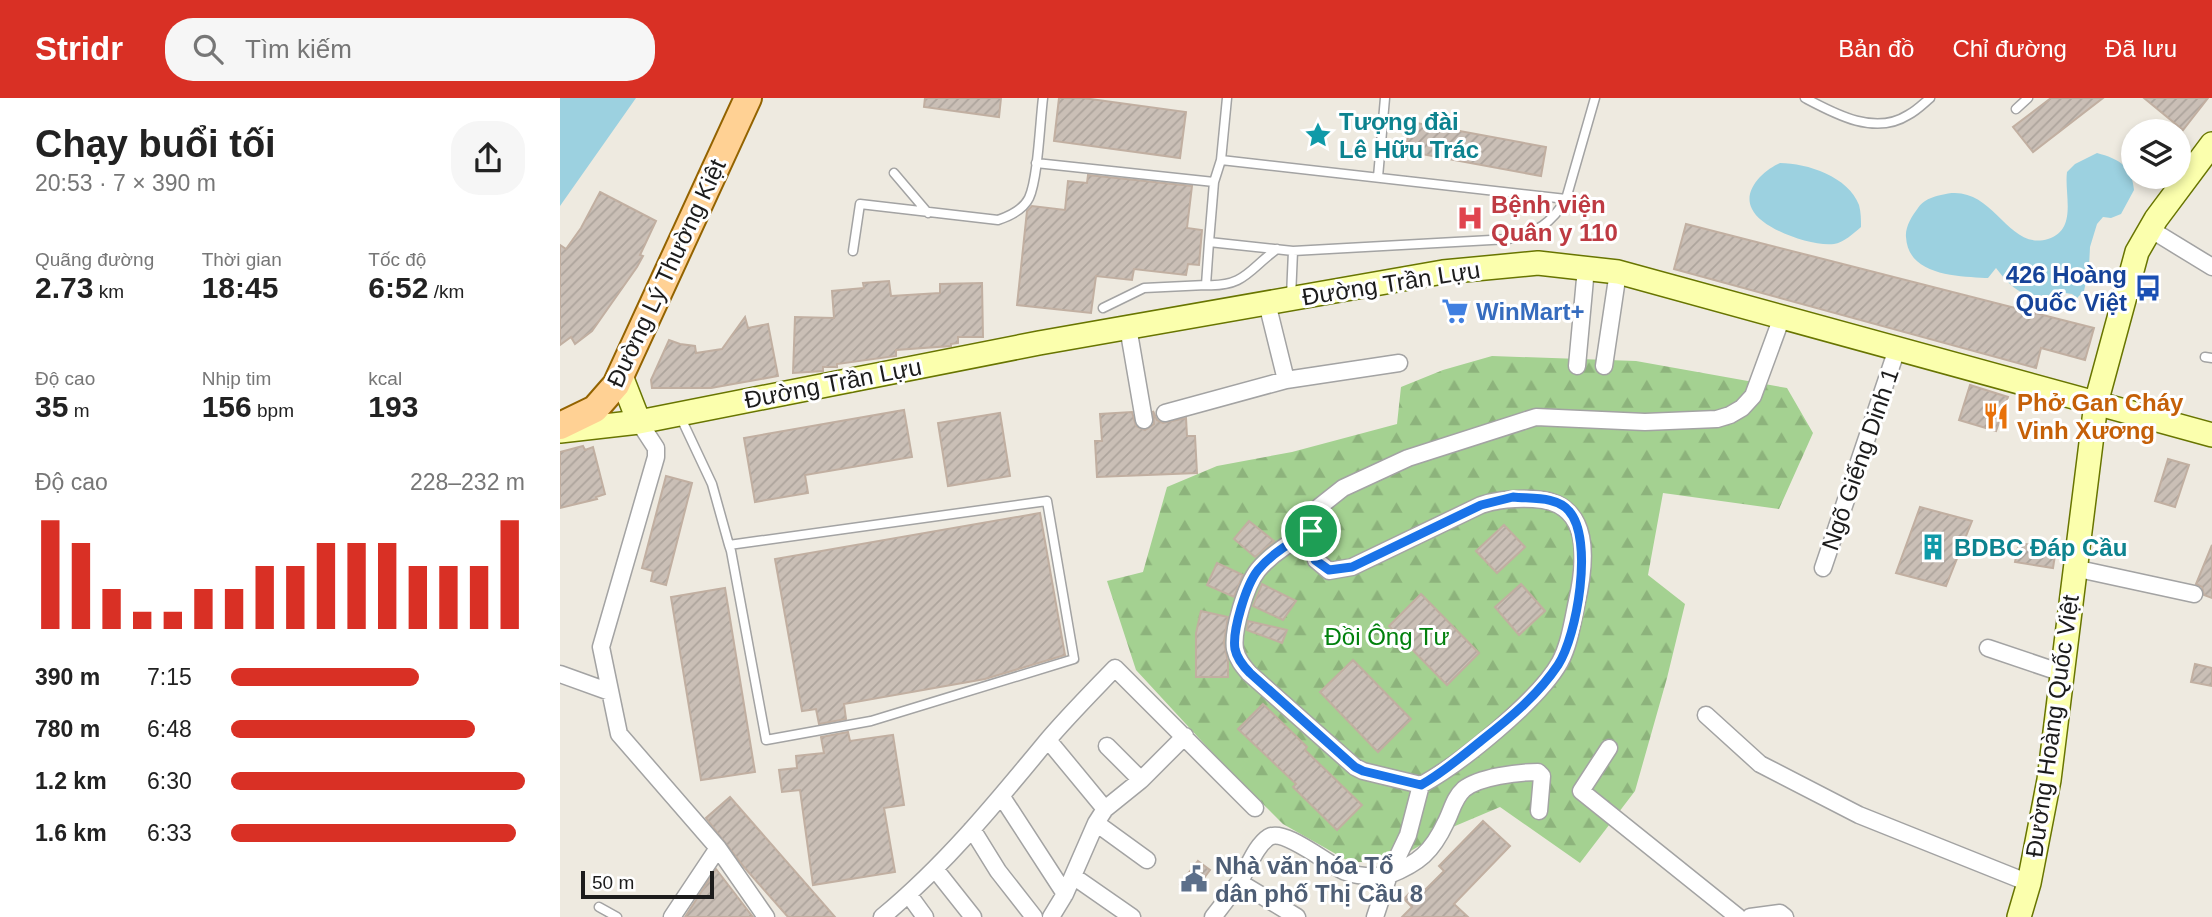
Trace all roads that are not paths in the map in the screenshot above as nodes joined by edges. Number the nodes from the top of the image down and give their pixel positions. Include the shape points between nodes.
1 (748, 98) edge
2 (1042, 98) edge
3 (1227, 98) edge
4 (1385, 98) edge
5 (1595, 98) edge
6 (1805, 98) edge
7 (1930, 98) edge
8 (2028, 98) edge
9 (2016, 110) dead end
10 (2212, 144) edge
11 (1221, 160) junction
12 (1036, 163) junction
13 (894, 173) dead end
14 (1378, 177) junction
15 (1214, 182) junction
16 (1566, 199) junction
17 (928, 213) junction
18 (2150, 229) junction
19 (1209, 242) junction
20 (1277, 249) junction
21 (853, 251) dead end
22 (1293, 251) junction
23 (2212, 267) edge
24 (1586, 268) junction
25 (1618, 272) junction
26 (1206, 285) junction
27 (1291, 299) junction
28 (1267, 303) junction
29 (1103, 308) dead end
30 (1782, 317) junction
31 (1128, 327) junction
32 (1897, 349) junction
33 (1399, 363) dead end
34 (1577, 366) dead end
35 (1604, 366) dead end
36 (621, 376) junction
37 (1286, 380) junction
38 (2096, 402) junction
39 (1165, 412) dead end
40 (678, 413) junction
41 (1144, 420) dead end
42 (639, 422) junction
43 (560, 428) edge
44 (2212, 435) edge
45 (1311, 531) junction
46 (729, 545) junction
47 (1823, 568) dead end
48 (2074, 568) junction
49 (2194, 594) dead end
50 (1988, 648) dead end
51 (2062, 673) junction
52 (560, 674) edge
53 (610, 692) junction
54 (1706, 715) dead end
55 (1185, 736) junction
56 (1048, 740) junction
57 (1107, 746) dead end
58 (1609, 748) dead end
59 (1140, 780) junction
60 (1421, 785) junction
61 (1002, 797) junction
62 (1255, 808) dead end
63 (1539, 811) dead end
64 (1100, 816) junction
65 (972, 829) junction
66 (718, 848) junction
67 (1147, 860) dead end
68 (934, 869) junction
69 (1388, 875) junction
70 (1073, 876) junction
71 (1240, 882) junction
72 (2029, 883) junction
73 (1065, 894) junction
74 (909, 895) junction
75 (599, 907) dead end
76 (617, 917) edge
77 (672, 917) edge
78 (766, 917) edge
79 (882, 917) edge
80 (925, 917) edge
81 (973, 917) edge
82 (1034, 917) edge
83 (1051, 917) edge
84 (1132, 917) edge
85 (1213, 917) edge
86 (1297, 917) edge
87 (1375, 917) edge
88 (1738, 917) edge
89 (1750, 917) edge
90 (1785, 917) edge
91 (2019, 917) edge

1 - 36 main road, Đường Lý Thường Kiệt
2 - 12 lane
3 - 11 lane
4 - 14 lane
5 - 16 lane
6 - 7 lane via 1841,117 1892,123
8 - 9 lane
10 - 18 main road, Đường Hoàng Quốc Việt
11 - 14 lane
11 - 15 lane
12 - 15 lane
12 - 17 lane via 1030,197 1007,217
13 - 17 lane
14 - 16 lane
15 - 19 lane
16 - 22 lane via 1546,226 1509,239
17 - 21 lane via 860,204
18 - 23 street
18 - 38 main road, Đường Hoàng Quốc Việt via 2137,252
19 - 20 lane
19 - 26 lane
20 - 22 lane
20 - 26 lane via 1240,281
22 - 27 lane
24 - 25 main road, Đường Trần Lựu
24 - 27 main road, Đường Trần Lựu via 1538,263 1443,272
24 - 34 street
25 - 30 main road, Đường Trần Lựu
25 - 35 street
26 - 29 lane via 1144,288
27 - 28 main road, Đường Trần Lựu
28 - 31 main road, Đường Trần Lựu
28 - 37 street
30 - 32 main road, Đường Trần Lựu
30 - 45 street via 1753,396 1730,415 1644,422 1554,417 1520,421 1362,478 1319,508
31 - 40 main road, Đường Trần Lựu
31 - 41 street
32 - 38 main road, Đường Trần Lựu
32 - 47 street, Ngõ Giếng Dinh 1
33 - 37 street
36 - 42 main road
36 - 43 main road, Đường Lý Thường Kiệt via 595,409
37 - 39 street
38 - 44 main road, Đường Trần Lựu
38 - 48 main road, Đường Hoàng Quốc Việt
40 - 42 main road, Đường Trần Lựu
40 - 46 lane via 712,484
42 - 43 main road, Đường Trần Lựu
42 - 53 street via 656,457 601,647
45 - 60 street via 1258,570 1235,633 1240,661 1355,767
45 - 60 street via 1315,560 1329,570 1339,570 1499,499 1557,502 1569,510 1576,523 1583,555 1579,594 1559,664 1519,710
46 - 46 lane via 766,740 871,722 1074,659 1047,501
48 - 49 street
48 - 51 main road, Đường Hoàng Quốc Việt
50 - 51 street
51 - 72 main road, Đường Hoàng Quốc Việt via 2049,780
52 - 53 street
53 - 66 street via 619,734
54 - 72 street via 1760,764 1847,809
55 - 56 street via 1115,667
55 - 59 street
55 - 62 street
56 - 61 street
56 - 64 street
57 - 59 street
58 - 88 street via 1581,791
59 - 64 street
60 - 69 street via 1408,835
61 - 65 street
61 - 73 street
63 - 69 street via 1542,776 1538,772 1479,781 1455,800 1427,854
64 - 67 street
64 - 70 street
65 - 68 street
65 - 82 street
66 - 77 street
66 - 78 street
68 - 74 street
68 - 81 street
69 - 71 street via 1348,872 1275,835 1261,845
69 - 87 street
70 - 73 street
70 - 84 street
71 - 85 street
71 - 86 street
72 - 91 main road, Đường Hoàng Quốc Việt
73 - 83 street
74 - 79 street
74 - 80 street
75 - 76 lane
89 - 90 street via 1780,913

